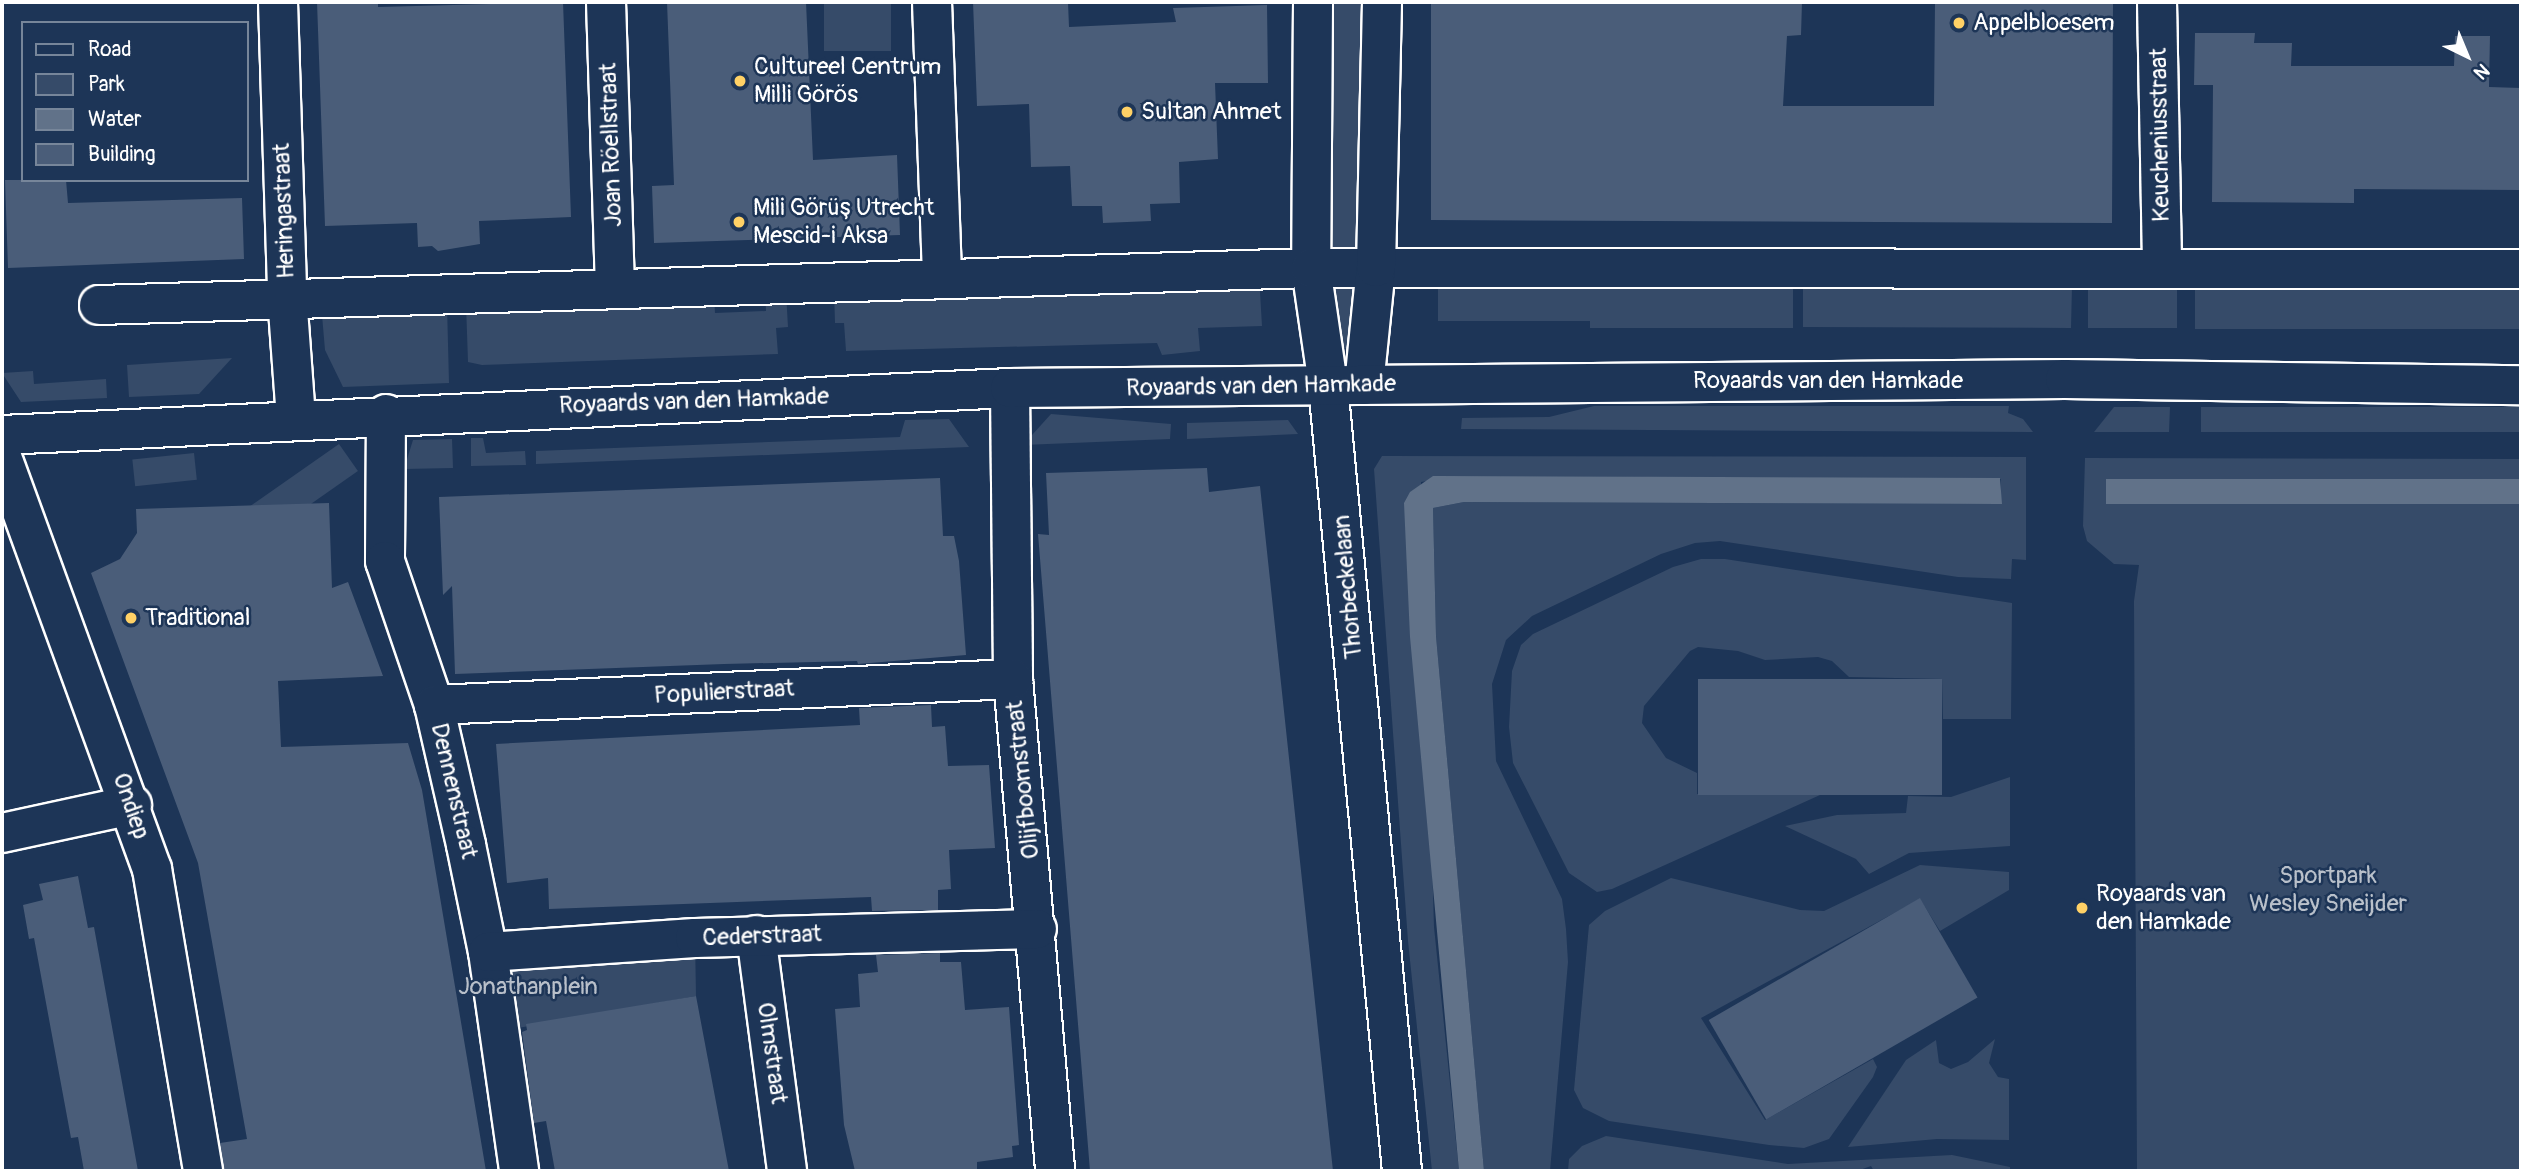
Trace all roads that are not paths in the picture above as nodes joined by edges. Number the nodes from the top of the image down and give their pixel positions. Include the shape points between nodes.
1 (278, 2) edge
2 (606, 2) edge
3 (932, 2) edge
4 (1313, 2) edge
5 (1382, 2) edge
6 (2157, 2) edge
7 (1376, 267) junction
8 (1311, 268) junction
9 (2162, 269) junction
10 (2521, 270) edge
11 (942, 278) junction
12 (615, 289) junction
13 (287, 296) junction
14 (99, 305) dead end
15 (1346, 385) junction
16 (2521, 385) edge
17 (1010, 388) junction
18 (386, 414) junction
19 (296, 420) junction
20 (2, 435) edge
21 (2, 457) edge
22 (1013, 679) junction
23 (434, 705) junction
24 (132, 806) junction
25 (2, 833) edge
26 (1037, 929) junction
27 (756, 935) junction
28 (488, 952) junction
29 (203, 1171) edge
30 (519, 1171) edge
31 (788, 1171) edge
32 (1055, 1171) edge
33 (1402, 1171) edge

1 - 13 street, Heringastraat
2 - 12 street, Joan Röellstraat
3 - 11 street
4 - 8 street, Thorbeckelaan
5 - 7 street, Thorbeckelaan
6 - 9 street, Keucheniusstraat
7 - 8 street
7 - 9 street
7 - 15 street, Thorbeckelaan
8 - 11 street
8 - 15 street, Thorbeckelaan
9 - 10 street
11 - 12 street
12 - 13 street
13 - 14 street
13 - 19 street, Heringastraat
15 - 16 street, Royaards van den Hamkade via 2065,379
15 - 17 street, Royaards van den Hamkade
15 - 33 street, Thorbeckelaan
17 - 18 street, Royaards van den Hamkade
17 - 22 street, Olijfboomstraat
18 - 19 street, Royaards van den Hamkade
18 - 23 street, Dennenstraat via 385,561
19 - 20 street, Royaards van den Hamkade
21 - 24 street, Ondiep
22 - 23 street, Populierstraat
22 - 26 street, Olijfboomstraat
23 - 28 street, Dennenstraat
24 - 25 street
24 - 29 street, Ondiep via 152,869
26 - 27 street, Cederstraat
26 - 32 street, Olijfboomstraat
27 - 28 street, Cederstraat
27 - 31 street, Olmstraat
28 - 30 street, Dennenstraat

